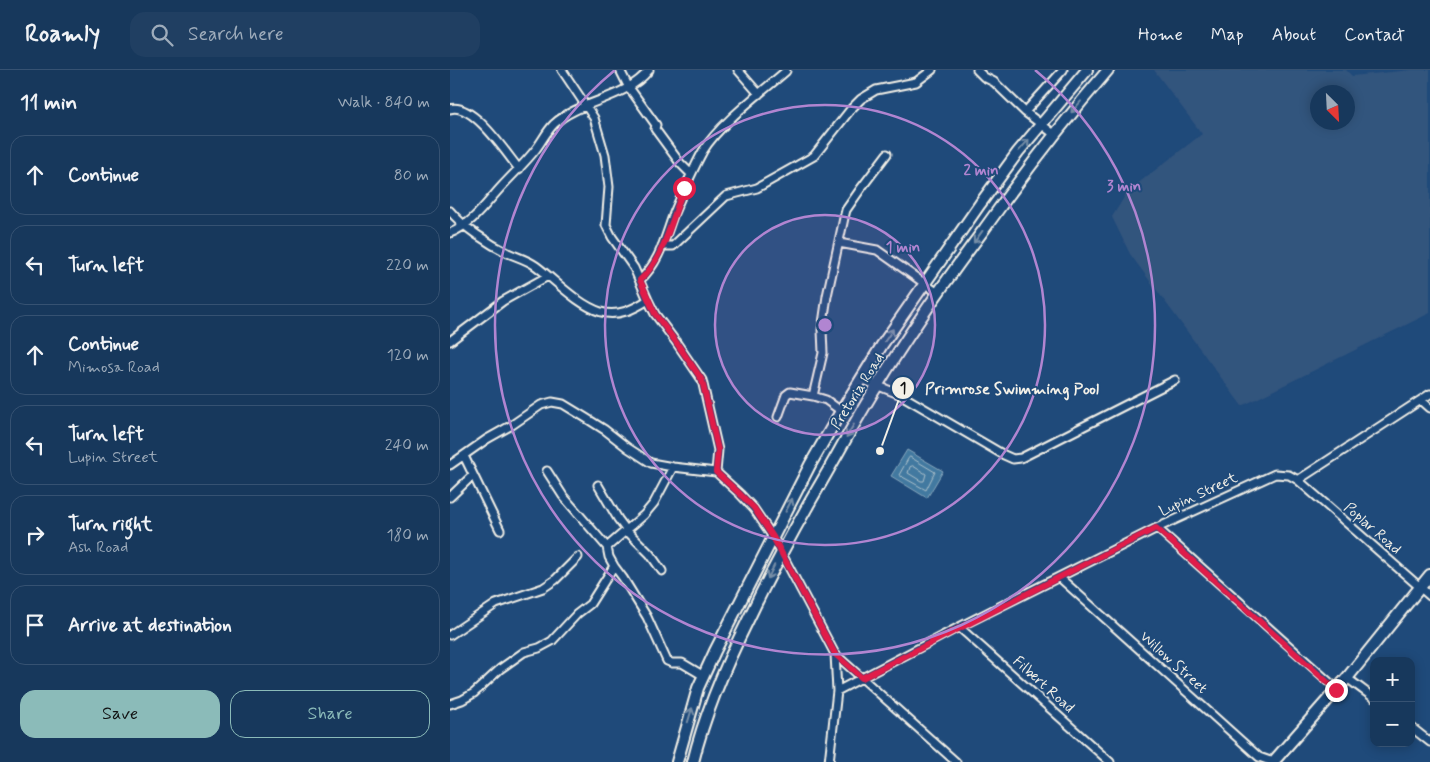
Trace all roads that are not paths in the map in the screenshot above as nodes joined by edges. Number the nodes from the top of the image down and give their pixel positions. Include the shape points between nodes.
1 (562, 70) edge
2 (620, 70) edge
3 (649, 70) edge
4 (738, 70) edge
5 (932, 70) edge
6 (977, 70) edge
7 (1063, 70) edge
8 (1087, 70) edge
9 (1108, 70) edge
10 (786, 71) dead end
11 (628, 86) junction
12 (759, 94) junction
13 (587, 106) junction
14 (450, 108) edge
15 (1025, 112) junction
16 (1042, 125) junction
17 (1054, 134) junction
18 (887, 154) dead end
19 (519, 169) junction
20 (691, 174) junction
21 (450, 211) edge
22 (466, 225) junction
23 (450, 233) edge
24 (839, 243) junction
25 (662, 246) junction
26 (548, 276) junction
27 (640, 280) junction
28 (924, 283) junction
29 (938, 293) junction
30 (648, 300) junction
31 (450, 341) edge
32 (861, 379) junction
33 (1176, 380) dead end
34 (878, 384) junction
35 (1430, 394) edge
36 (814, 396) junction
37 (1421, 400) junction
38 (1430, 408) edge
39 (841, 411) junction
40 (778, 417) dead end
41 (464, 456) junction
42 (450, 465) edge
43 (673, 467) junction
44 (547, 471) dead end
45 (716, 472) junction
46 (473, 475) junction
47 (1298, 480) junction
48 (598, 485) dead end
49 (450, 497) edge
50 (1156, 528) junction
51 (500, 530) dead end
52 (627, 531) junction
53 (773, 537) junction
54 (607, 547) junction
55 (780, 553) junction
56 (578, 557) dead end
57 (614, 566) junction
58 (662, 571) dead end
59 (1430, 575) edge
60 (1059, 577) junction
61 (1420, 587) junction
62 (1430, 596) edge
63 (959, 627) junction
64 (450, 635) edge
65 (835, 654) junction
66 (704, 676) junction
67 (862, 678) junction
68 (1347, 678) junction
69 (1336, 690) junction
70 (837, 691) junction
71 (1370, 695) edge
72 (450, 704) edge
73 (1415, 731) edge
74 (684, 736) junction
75 (700, 739) junction
76 (1430, 742) edge
77 (677, 762) edge
78 (693, 762) edge
79 (829, 762) edge
80 (956, 762) edge
81 (1110, 762) edge
82 (1273, 762) edge

1 - 13 street
2 - 11 street
3 - 11 street via 644,77
4 - 12 street
5 - 25 street via 916,82 868,94 856,103 814,156 757,188 726,196 673,246
6 - 15 street
7 - 15 street
8 - 16 main road, Pretoria Road
9 -> 17 main road, Pretoria Road
10 - 12 street
11 - 13 street
11 - 20 street via 656,125 655,129
12 - 20 street via 705,148
13 - 19 street via 554,124
13 - 27 street via 594,118 607,162 606,225
14 - 19 street via 460,108 474,117
15 - 16 street
16 - 17 street
28 -> 16 main road, Pretoria Road via 1018,152
17 -> 29 main road, Pretoria Road
18 - 24 street via 846,210
19 - 22 street
20 - 25 street
21 - 22 street
22 - 23 street
22 - 26 street
24 - 28 street via 877,250
24 - 36 street via 827,296 822,330 823,353
25 - 27 street via 654,266
26 - 30 street via 600,312 626,312
26 - 31 street via 503,301
27 - 30 street
28 - 29 street
32 -> 28 main road, Pretoria Road
29 - 34 main road, Pretoria Road
30 - 45 street via 702,380 718,450
32 - 34 street
32 - 39 main road, Pretoria Road
33 - 34 street via 1016,459
34 -> 55 main road, Pretoria Road
35 - 37 street
36 - 39 street
36 - 40 street via 789,392
37 - 38 street
37 - 47 street
53 -> 39 main road, Pretoria Road
41 - 42 street
41 - 43 street via 541,404 552,402 586,418 651,462
41 - 46 street
43 - 45 street
43 - 52 street via 654,503
44 - 54 street via 563,496
45 - 53 street via 754,508
46 - 49 street
46 - 51 street
47 - 50 street, Lupin Street via 1280,473 1270,475
47 - 61 street, Poplar Road
48 - 52 street
50 - 60 street, Lupin Street
50 - 69 street
52 - 54 street
52 - 58 street
53 - 55 street
53 - 66 main road, Pretoria Road
54 - 57 street
55 - 65 street
55 -> 75 main road, Pretoria Road via 728,659
56 - 64 street via 543,588 496,604
57 - 66 street via 647,617 668,662 682,663
57 - 72 street via 590,604 576,614 552,642 513,658 474,693
59 - 61 main road
60 - 63 street, Lupin Street
60 - 82 street, Willow Street via 1259,757
61 - 62 street, Poplar Road
61 - 68 main road
63 - 67 street, Lupin Street
63 - 81 street, Filbert Road
65 - 67 street
65 - 70 street
74 -> 66 main road, Pretoria Road
67 - 70 street, Lupin Street
67 - 80 street
68 - 69 main road
68 - 71 street
69 - 82 main road
70 - 79 street
73 - 76 street
74 - 75 main road
74 - 77 main road, Pretoria Road
75 - 78 main road, Pretoria Road

